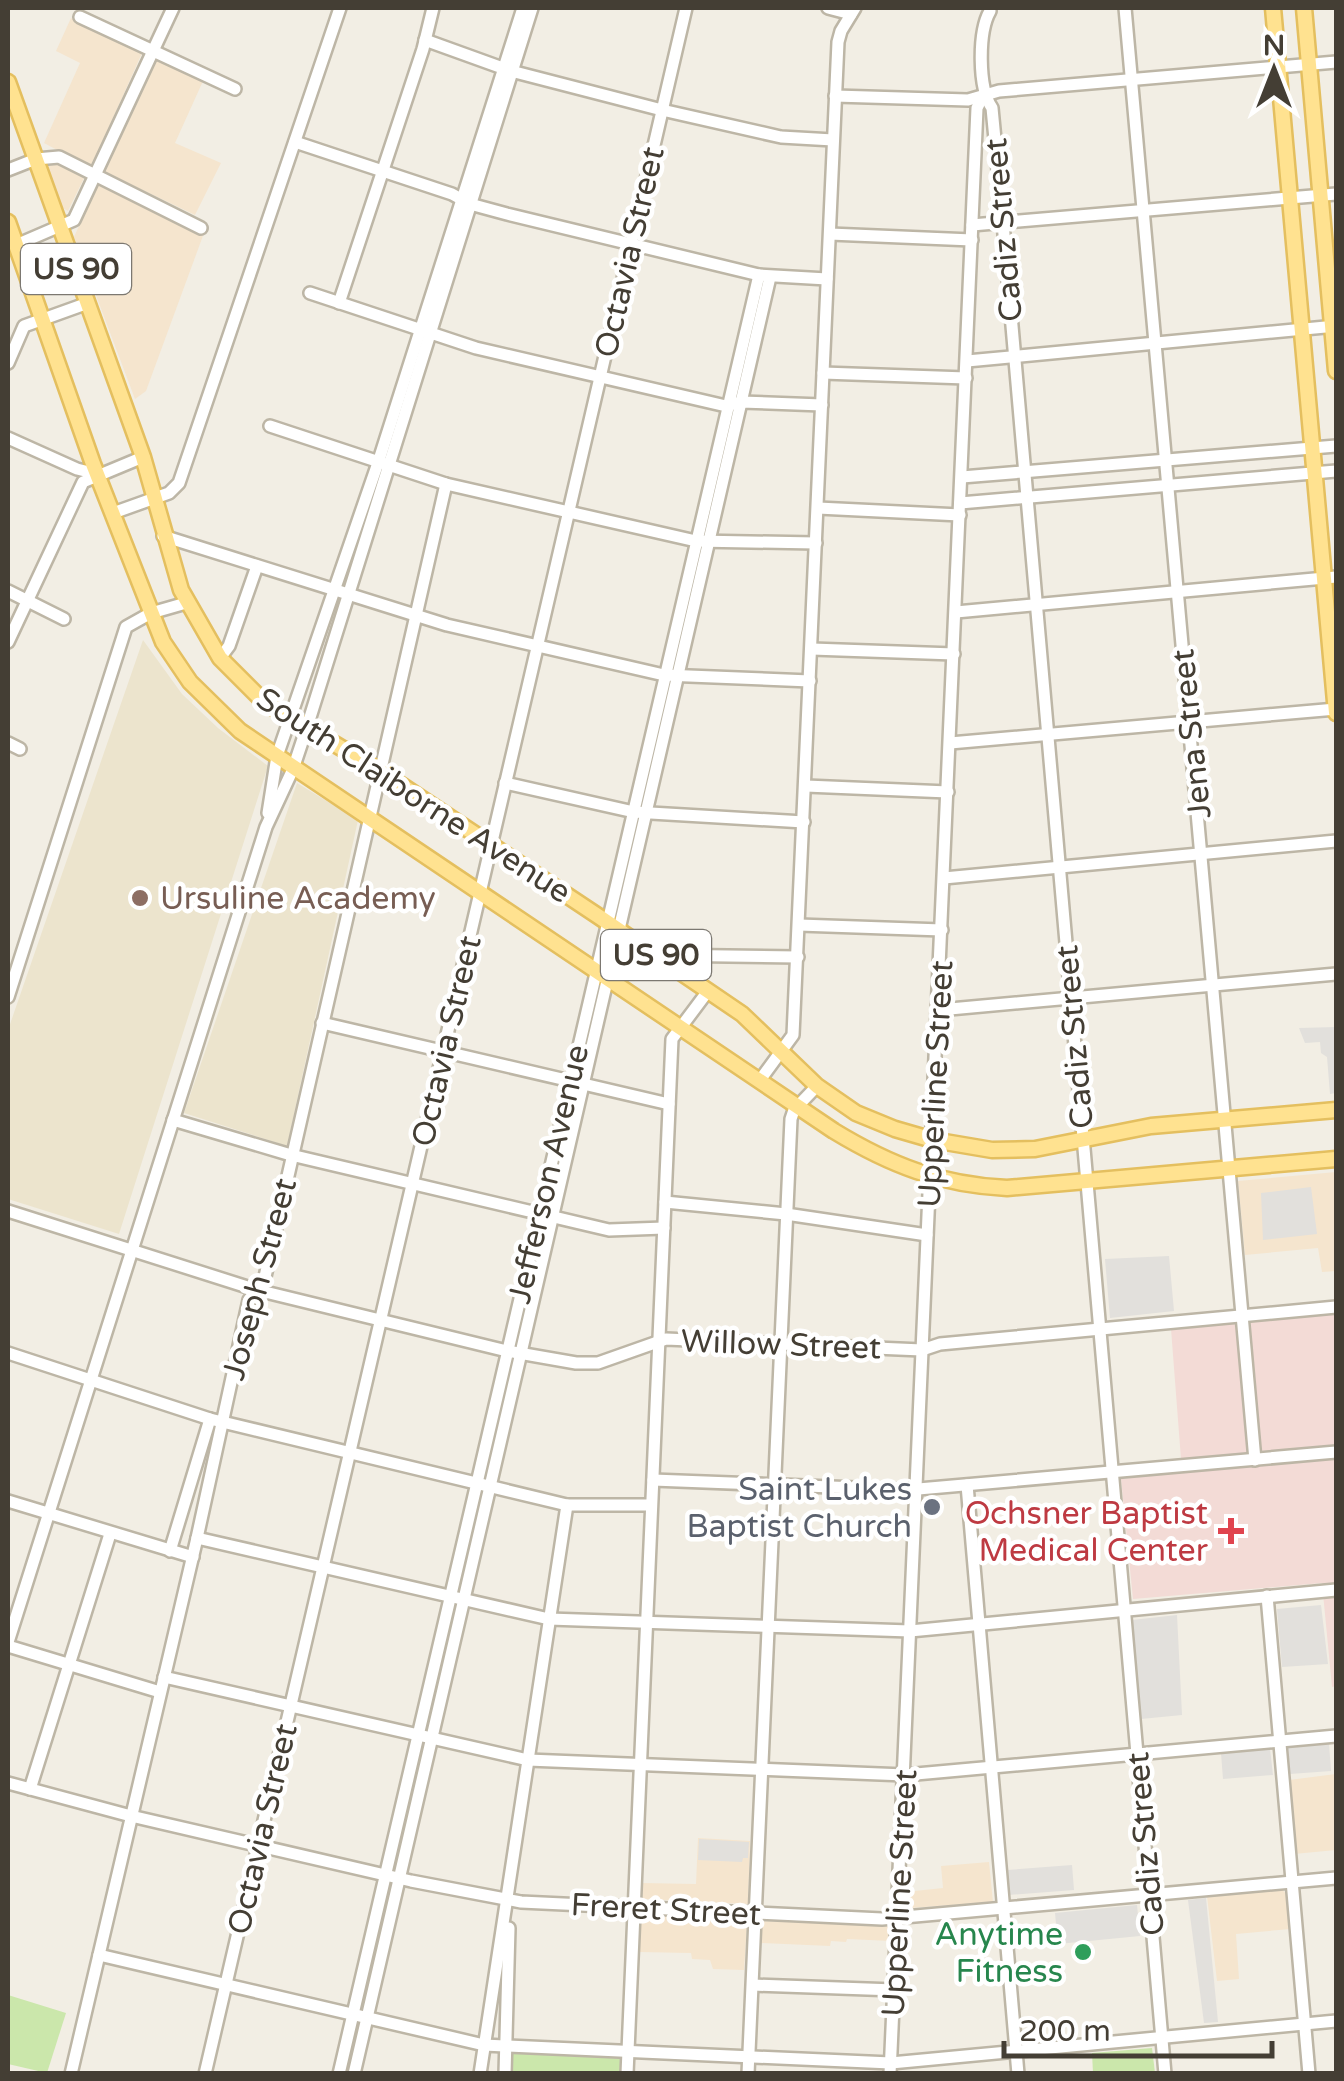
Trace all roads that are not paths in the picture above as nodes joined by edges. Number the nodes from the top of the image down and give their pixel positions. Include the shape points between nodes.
1 (173, 8) edge
2 (340, 8) edge
3 (433, 8) edge
4 (522, 8) edge
5 (532, 8) edge
6 (686, 8) edge
7 (828, 8) edge
8 (1126, 8) edge
9 (1273, 8) edge
10 (1304, 8) edge
11 (990, 9) edge
12 (853, 11) edge
13 (80, 17) dead end
14 (425, 40) junction
15 (153, 51) junction
16 (1336, 62) edge
17 (1309, 64) junction
18 (1278, 67) junction
19 (507, 69) junction
20 (1133, 80) junction
21 (8, 82) edge
22 (235, 89) dead end
23 (836, 96) junction
24 (984, 96) junction
25 (662, 110) junction
26 (834, 140) junction
27 (295, 142) junction
28 (36, 159) junction
29 (8, 170) edge
30 (384, 172) junction
31 (95, 175) junction
32 (1329, 194) edge
33 (1290, 199) junction
34 (466, 202) junction
35 (1144, 212) junction
36 (8, 222) edge
37 (1004, 224) junction
38 (972, 225) junction
39 (60, 228) junction
40 (201, 228) dead end
41 (830, 234) junction
42 (972, 240) junction
43 (16, 244) junction
44 (631, 244) junction
45 (764, 276) junction
46 (828, 279) junction
47 (310, 294) dead end
48 (88, 302) junction
49 (339, 303) junction
50 (43, 318) junction
51 (1334, 326) edge
52 (1302, 329) junction
53 (426, 331) junction
54 (1155, 342) junction
55 (1014, 357) junction
56 (967, 361) junction
57 (8, 362) edge
58 (1336, 371) edge
59 (823, 374) junction
60 (599, 378) junction
61 (966, 378) junction
62 (741, 402) junction
63 (822, 405) junction
64 (726, 406) junction
65 (270, 426) dead end
66 (8, 438) edge
67 (1336, 446) edge
68 (1313, 448) junction
69 (1288, 450) junction
70 (143, 457) junction
71 (1165, 460) junction
72 (383, 462) junction
73 (1336, 471) edge
74 (1315, 472) junction
75 (97, 474) junction
76 (1024, 474) junction
77 (1290, 475) junction
78 (962, 477) junction
79 (446, 484) junction
80 (1167, 485) junction
81 (155, 498) junction
82 (1026, 499) junction
83 (818, 508) junction
84 (960, 509) junction
85 (569, 512) junction
86 (113, 513) junction
87 (163, 536) junction
88 (710, 540) junction
89 (696, 541) junction
90 (816, 543) junction
91 (257, 566) junction
92 (1330, 577) edge
93 (1176, 591) junction
94 (8, 592) edge
95 (342, 592) junction
96 (27, 600) junction
97 (186, 603) junction
98 (1035, 604) junction
99 (956, 612) junction
100 (151, 613) junction
101 (414, 616) junction
102 (64, 619) dead end
103 (8, 642) edge
104 (537, 646) junction
105 (812, 649) junction
106 (954, 654) junction
107 (220, 658) junction
108 (678, 674) junction
109 (664, 675) junction
110 (810, 681) junction
111 (1336, 710) edge
112 (290, 717) junction
113 (1190, 722) junction
114 (306, 728) junction
115 (1046, 734) junction
116 (950, 744) junction
117 (276, 756) junction
118 (293, 769) junction
119 (380, 770) junction
120 (505, 783) junction
121 (806, 786) junction
122 (948, 792) junction
123 (640, 812) junction
124 (369, 818) junction
125 (804, 822) junction
126 (266, 827) junction
127 (1336, 841) edge
128 (491, 844) junction
129 (1202, 853) junction
130 (1058, 867) junction
131 (944, 878) junction
132 (481, 891) junction
133 (800, 925) junction
134 (613, 926) junction
135 (942, 930) junction
136 (656, 955) junction
137 (798, 958) junction
138 (595, 968) junction
139 (1336, 974) edge
140 (609, 978) junction
141 (1214, 985) junction
142 (708, 991) junction
143 (8, 997) edge
144 (1071, 998) junction
145 (939, 1010) junction
146 (322, 1023) junction
147 (681, 1027) junction
148 (443, 1052) junction
149 (780, 1052) junction
150 (569, 1080) junction
151 (760, 1080) junction
152 (584, 1084) junction
153 (816, 1086) junction
154 (669, 1104) junction
155 (798, 1106) junction
156 (1336, 1110) edge
157 (174, 1120) junction
158 (1225, 1120) junction
159 (933, 1140) junction
160 (1084, 1140) junction
161 (290, 1155) junction
162 (1336, 1159) edge
163 (1229, 1168) junction
164 (930, 1178) junction
165 (1087, 1182) junction
166 (412, 1186) junction
167 (666, 1202) junction
168 (8, 1211) edge
169 (538, 1214) junction
170 (786, 1214) junction
171 (552, 1218) junction
172 (664, 1228) junction
173 (927, 1236) junction
174 (132, 1251) junction
175 (257, 1290) junction
176 (1336, 1308) edge
177 (1241, 1315) junction
178 (380, 1321) junction
179 (1100, 1330) junction
180 (658, 1343) junction
181 (780, 1344) junction
182 (922, 1350) junction
183 (514, 1352) junction
184 (8, 1353) edge
185 (90, 1381) junction
186 (216, 1421) junction
187 (1336, 1452) edge
188 (350, 1454) junction
189 (1255, 1460) junction
190 (1113, 1471) junction
191 (653, 1480) junction
192 (483, 1485) junction
193 (966, 1485) junction
194 (774, 1486) junction
195 (916, 1488) junction
196 (8, 1501) edge
197 (652, 1505) junction
198 (566, 1506) junction
199 (48, 1514) junction
200 (110, 1534) junction
201 (197, 1538) junction
202 (170, 1551) junction
203 (193, 1557) junction
204 (323, 1567) junction
205 (1336, 1590) edge
206 (1267, 1596) junction
207 (450, 1597) junction
208 (464, 1600) junction
209 (1126, 1610) junction
210 (550, 1619) junction
211 (647, 1622) junction
212 (979, 1625) junction
213 (769, 1627) junction
214 (910, 1632) junction
215 (8, 1644) edge
216 (70, 1665) junction
217 (164, 1676) junction
218 (160, 1692) junction
219 (291, 1707) junction
220 (417, 1736) junction
221 (1336, 1736) edge
222 (432, 1739) junction
223 (1280, 1740) junction
224 (1137, 1754) junction
225 (528, 1760) junction
226 (641, 1765) junction
227 (991, 1766) junction
228 (762, 1770) junction
229 (905, 1775) junction
230 (8, 1783) edge
231 (30, 1789) junction
232 (131, 1816) junction
233 (258, 1846) junction
234 (385, 1875) junction
235 (1336, 1878) edge
236 (401, 1879) junction
237 (1292, 1882) junction
238 (1149, 1894) junction
239 (508, 1901) junction
240 (634, 1908) junction
241 (1004, 1908) junction
242 (755, 1913) junction
243 (898, 1918) junction
244 (99, 1955) junction
245 (226, 1984) junction
246 (752, 1985) junction
247 (895, 1990) junction
248 (352, 2015) junction
249 (368, 2018) junction
250 (1336, 2021) edge
251 (1305, 2024) junction
252 (1162, 2036) junction
253 (484, 2045) junction
254 (506, 2046) junction
255 (1016, 2050) junction
256 (628, 2051) junction
257 (749, 2057) junction
258 (891, 2068) edge
259 (71, 2074) edge
260 (205, 2074) edge
261 (339, 2074) edge
262 (354, 2074) edge
263 (480, 2074) edge
264 (505, 2074) edge
265 (627, 2074) edge
266 (748, 2074) edge
267 (1018, 2074) edge
268 (1164, 2074) edge
269 (1308, 2074) edge

1 - 15 street
2 - 27 street
3 - 14 street
4 - 19 street
5 - 19 street
6 - 25 street, Octavia Street
7 - 12 street
8 - 20 street, Jena Street
9 - 18 main road
10 - 17 main road
11 - 24 street, Cadiz Street via 982,32
12 - 23 street via 839,37
13 - 15 street
14 - 19 street
14 - 30 street
15 - 22 street
15 - 31 street
16 - 17 street
17 - 18 street
17 - 32 main road
18 - 20 street
18 - 33 main road
19 - 25 street
19 - 34 street
20 - 24 street
20 - 35 street, Jena Street
21 - 28 main road, South Claiborne Avenue / US 90
23 - 24 street
23 - 26 street
24 - 37 street, Cadiz Street via 992,108
24 - 38 street, Upperline Street via 977,108
25 - 26 street via 781,137
25 - 44 street, Octavia Street
26 - 41 street
27 - 30 street
27 - 81 street via 179,484
28 - 29 street
28 - 31 street via 59,157
28 - 39 main road, South Claiborne Avenue / US 90
30 - 34 street
30 - 49 street
31 - 39 street via 74,220
31 - 40 street
32 - 33 street
32 - 51 main road
33 - 35 street
33 - 52 main road
34 - 44 street
34 - 53 street
35 - 37 street
35 - 54 street, Jena Street
36 - 43 main road, South Claiborne Avenue / US 90
37 - 38 street
37 - 55 street, Cadiz Street
38 - 42 street, Upperline Street
39 - 43 street
39 - 48 main road, South Claiborne Avenue / US 90
41 - 42 street
41 - 46 street
42 - 56 street, Upperline Street
43 - 50 main road, South Claiborne Avenue / US 90
44 - 45 street
44 - 60 street, Octavia Street
45 - 46 street
45 - 62 street, Jefferson Avenue
45 - 64 street, Jefferson Avenue
46 - 59 street
47 - 49 street
48 - 50 street
48 - 70 main road, South Claiborne Avenue / US 90
49 - 53 street
50 - 57 street via 24,326
50 - 75 main road, South Claiborne Avenue / US 90
51 - 52 street
51 - 58 main road
52 - 54 street
52 - 68 main road
53 - 60 street
53 - 72 street
54 - 55 street
54 - 71 street, Jena Street
55 - 56 street
55 - 76 street, Cadiz Street
56 - 61 street, Upperline Street
59 - 61 street
59 - 63 street
60 - 64 street
60 - 85 street, Octavia Street
61 - 78 street, Upperline Street
62 - 63 street
62 - 64 street
62 - 88 street, Jefferson Avenue
63 - 83 street
64 - 89 street, Jefferson Avenue
65 - 72 street
66 - 75 street
67 - 68 street
68 - 69 street
68 - 74 main road
69 - 71 street
69 - 77 street
70 - 75 street
70 - 81 main road, South Claiborne Avenue / US 90
71 - 76 street
71 - 80 street, Jena Street
72 - 79 street
72 - 95 street
73 - 74 street
74 - 77 street
74 - 92 main road
75 - 86 main road, South Claiborne Avenue / US 90
75 - 96 street via 82,484
76 - 78 street
76 - 82 street, Cadiz Street
77 - 80 street
78 - 84 street, Upperline Street
79 - 85 street
79 - 101 street, Joseph Street
80 - 82 street
80 - 93 street, Jena Street
81 - 86 street
81 - 87 main road, South Claiborne Avenue / US 90
82 - 84 street
82 - 98 street, Cadiz Street
83 - 84 street
83 - 90 street
84 - 99 street, Upperline Street
85 - 89 street
85 - 104 street, Octavia Street
86 - 100 main road, South Claiborne Avenue / US 90
87 - 91 street
87 - 97 main road, South Claiborne Avenue / US 90
88 - 89 street
88 - 90 street
88 - 108 street, Jefferson Avenue
89 - 109 street, Jefferson Avenue
90 - 105 street
91 - 95 street
91 - 107 street
92 - 93 street
92 - 111 main road
93 - 98 street
93 - 113 street, Jena Street
94 - 96 street
95 - 101 street
95 - 112 street
95 - 114 street
96 - 102 street
96 - 103 street
97 - 100 street
97 - 107 main road, South Claiborne Avenue / US 90
98 - 99 street
98 - 115 street, Cadiz Street
99 - 106 street, Upperline Street
100 - 117 main road, South Claiborne Avenue / US 90 via 190,682 240,732
100 - 143 street via 126,627
101 - 104 street
101 - 119 street, Joseph Street
104 - 109 street
104 - 120 street, Octavia Street
105 - 106 street
105 - 110 street
106 - 116 street, Upperline Street
107 - 112 main road, South Claiborne Avenue / US 90 via 264,702
108 - 109 street
108 - 110 street
108 - 123 street, Jefferson Avenue
109 - 123 street, Jefferson Avenue
110 - 121 street
111 - 113 street
112 - 114 main road, South Claiborne Avenue / US 90
112 - 117 street
113 - 115 street
113 - 129 street, Jena Street
114 - 118 street
114 - 119 main road, South Claiborne Avenue / US 90
115 - 116 street
115 - 130 street, Cadiz Street
116 - 122 street, Upperline Street
117 - 118 main road, South Claiborne Avenue / US 90
117 - 126 street
118 - 124 main road, South Claiborne Avenue / US 90
118 - 126 street
119 - 124 street, Joseph Street
119 - 128 main road, South Claiborne Avenue / US 90
120 - 123 street
120 - 128 street, Octavia Street
121 - 122 street
121 - 125 street
122 - 131 street, Upperline Street
123 - 125 street
123 - 134 street, Jefferson Avenue
124 - 132 main road, South Claiborne Avenue / US 90
124 - 146 street, Joseph Street
125 - 133 street
126 - 157 street
127 - 129 street
128 - 132 street, Octavia Street
128 - 134 main road, South Claiborne Avenue / US 90
129 - 130 street
129 - 141 street, Jena Street
130 - 131 street
130 - 144 street, Cadiz Street
131 - 135 street, Upperline Street
132 - 138 main road, South Claiborne Avenue / US 90
132 - 148 street, Octavia Street
133 - 135 street
133 - 137 street
134 - 136 main road, South Claiborne Avenue / US 90
134 - 138 street, Jefferson Avenue
134 - 140 street, Jefferson Avenue
135 - 145 street, Upperline Street
136 - 137 street
136 - 142 main road, South Claiborne Avenue / US 90
137 - 149 street via 793,1035
138 - 140 main road, South Claiborne Avenue / US 90
138 - 150 street, Jefferson Avenue
139 - 141 street
140 - 147 main road, South Claiborne Avenue / US 90
140 - 152 street, Jefferson Avenue
141 - 144 street
141 - 158 street, Jena Street
142 - 147 street
142 - 149 main road, South Claiborne Avenue / US 90
144 - 145 street
144 - 160 street, Cadiz Street
145 - 159 street, Upperline Street
146 - 148 street
146 - 161 street, Joseph Street
147 - 151 main road, South Claiborne Avenue / US 90
147 - 154 street via 672,1040
148 - 150 street
148 - 166 street, Octavia Street
149 - 151 street
149 - 153 main road, South Claiborne Avenue / US 90
150 - 152 street
150 - 169 street, Jefferson Avenue
151 - 155 main road, South Claiborne Avenue / US 90
152 - 154 street
152 - 171 street, Jefferson Avenue
153 - 155 street
153 - 159 main road, South Claiborne Avenue / US 90 via 856,1113
154 - 167 street
155 - 164 main road, South Claiborne Avenue / US 90 via 881,1159
155 - 170 street via 791,1119
156 - 158 main road, South Claiborne Avenue / US 90
157 - 161 street
157 - 174 street
158 - 160 main road, South Claiborne Avenue / US 90
158 - 163 street, Jena Street
159 - 160 main road, South Claiborne Avenue / US 90 via 992,1150
159 - 164 street, Upperline Street
160 - 165 street, Cadiz Street
161 - 166 street
161 - 175 street, Joseph Street
162 - 163 main road, South Claiborne Avenue / US 90
163 - 165 main road, South Claiborne Avenue / US 90
163 - 177 street, Jena Street
164 - 165 main road, South Claiborne Avenue / US 90 via 1008,1188
164 - 173 street, Upperline Street
165 - 179 street, Cadiz Street
166 - 169 street
166 - 178 street, Octavia Street
167 - 170 street
167 - 172 street
168 - 174 street, Willow Street
169 - 171 street
169 - 183 street, Jefferson Avenue
170 - 173 street
170 - 181 street
171 - 172 street via 620,1232
171 - 183 street, Jefferson Avenue
172 - 180 street
173 - 182 street, Upperline Street
174 - 175 street, Willow Street
174 - 185 street
175 - 178 street, Willow Street
175 - 186 street, Joseph Street
176 - 177 street, Willow Street
177 - 179 street, Willow Street
177 - 189 street, Jena Street
178 - 183 street, Willow Street
178 - 188 street, Octavia Street
179 - 182 street, Willow Street
179 - 190 street, Cadiz Street
180 - 181 street, Willow Street
180 - 183 street, Willow Street via 598,1363
180 - 191 street
181 - 182 street, Willow Street
181 - 194 street
182 - 195 street, Upperline Street
183 - 192 street, Jefferson Avenue
184 - 185 street
185 - 186 street
185 - 199 street
186 - 188 street
186 - 201 street, Joseph Street
186 - 202 street
187 - 189 street
188 - 192 street
188 - 204 street, Octavia Street
189 - 190 street
190 - 193 street
190 - 209 street, Cadiz Street
191 - 194 street
191 - 197 street
192 - 198 street
192 - 207 street, Jefferson Avenue
192 - 208 street, Jefferson Avenue
193 - 195 street
193 - 212 street
194 - 195 street
194 - 213 street
195 - 214 street, Upperline Street
196 - 199 street
197 - 198 street
197 - 211 street
198 - 210 street
199 - 200 street
199 - 215 street
200 - 202 street
200 - 216 street
201 - 203 street, Joseph Street
201 - 204 street
202 - 203 street
203 - 217 street, Joseph Street
204 - 207 street
204 - 219 street, Octavia Street
205 - 206 street
206 - 209 street
206 - 223 street
207 - 208 street
207 - 220 street, Jefferson Avenue
208 - 210 street
208 - 222 street, Jefferson Avenue
209 - 212 street
209 - 224 street, Cadiz Street
210 - 211 street
210 - 225 street
211 - 213 street
211 - 226 street
212 - 214 street
212 - 227 street
213 - 214 street
213 - 228 street
214 - 229 street, Upperline Street
215 - 216 street
216 - 218 street
216 - 231 street
217 - 218 street, Joseph Street
217 - 219 street
218 - 232 street, Joseph Street
219 - 220 street
219 - 233 street, Octavia Street
220 - 222 street
220 - 234 street, Jefferson Avenue
221 - 223 street
222 - 225 street
222 - 236 street, Jefferson Avenue
223 - 224 street
223 - 237 street
224 - 227 street
224 - 238 street, Cadiz Street
225 - 226 street
225 - 239 street
226 - 228 street
226 - 240 street
227 - 229 street
227 - 241 street
228 - 229 street
228 - 242 street
229 - 243 street, Upperline Street
230 - 231 street, Freret Street
231 - 232 street, Freret Street
232 - 233 street, Freret Street
232 - 244 street, Joseph Street
233 - 234 street, Freret Street
233 - 245 street, Octavia Street
234 - 236 street, Freret Street
234 - 248 street, Jefferson Avenue
235 - 237 street, Freret Street
236 - 239 street, Freret Street
236 - 249 street, Jefferson Avenue
237 - 238 street, Freret Street
237 - 251 street
238 - 241 street, Freret Street
238 - 252 street, Cadiz Street
239 - 240 street, Freret Street
239 - 253 street
239 - 254 street
240 - 242 street, Freret Street
240 - 256 street
241 - 243 street, Freret Street
241 - 255 street
242 - 243 street, Freret Street
242 - 246 street
243 - 247 street, Upperline Street
244 - 245 street
244 - 259 street, Joseph Street
245 - 248 street
245 - 260 street, Octavia Street
246 - 247 street
246 - 257 street
247 - 258 street, Upperline Street
248 - 249 street
248 - 261 street, Jefferson Avenue
249 - 253 street
249 - 262 street, Jefferson Avenue
250 - 251 street
251 - 252 street
251 - 269 street
252 - 255 street
252 - 268 street, Cadiz Street
253 - 254 street
253 - 263 street
254 - 256 street
254 - 264 street
255 - 258 street
255 - 267 street
256 - 257 street
256 - 265 street
257 - 258 street
257 - 266 street

